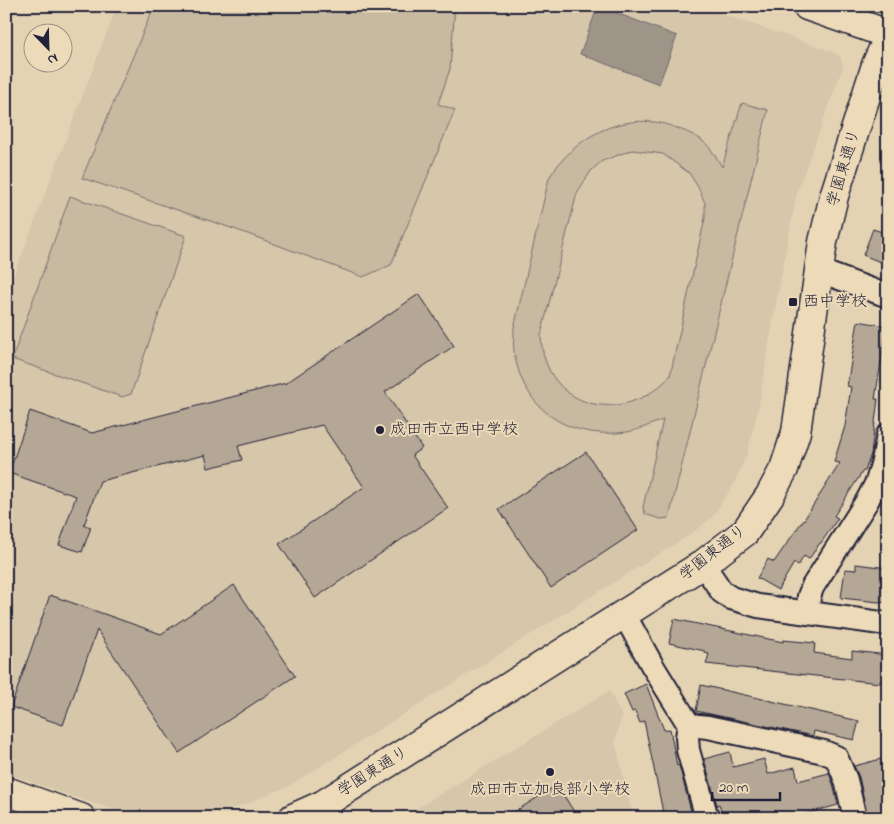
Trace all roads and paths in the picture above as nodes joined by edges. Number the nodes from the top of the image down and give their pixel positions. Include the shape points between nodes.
1 (807, 6) edge
2 (888, 36) edge
3 (820, 271) junction
4 (888, 296) edge
5 (888, 435) edge
6 (703, 564) junction
7 (808, 613) junction
8 (624, 614) junction
9 (888, 624) edge
10 (689, 725) junction
11 (6, 791) edge
12 (81, 818) edge
13 (293, 818) edge
14 (707, 818) edge
15 (855, 818) edge

1 - 2 street
2 - 3 street, 学園東通り via 834,196
3 - 4 street
3 - 6 street, 学園東通り via 796,432 784,469 745,532
5 - 7 street via 877,482 813,586
6 - 7 street via 722,592 731,598 758,606
6 - 8 street, 学園東通り
7 - 9 street
8 - 10 street
8 - 13 street, 学園東通り via 322,805
10 - 14 street via 688,750
10 - 15 street via 824,752 836,758 846,780
11 - 12 street

